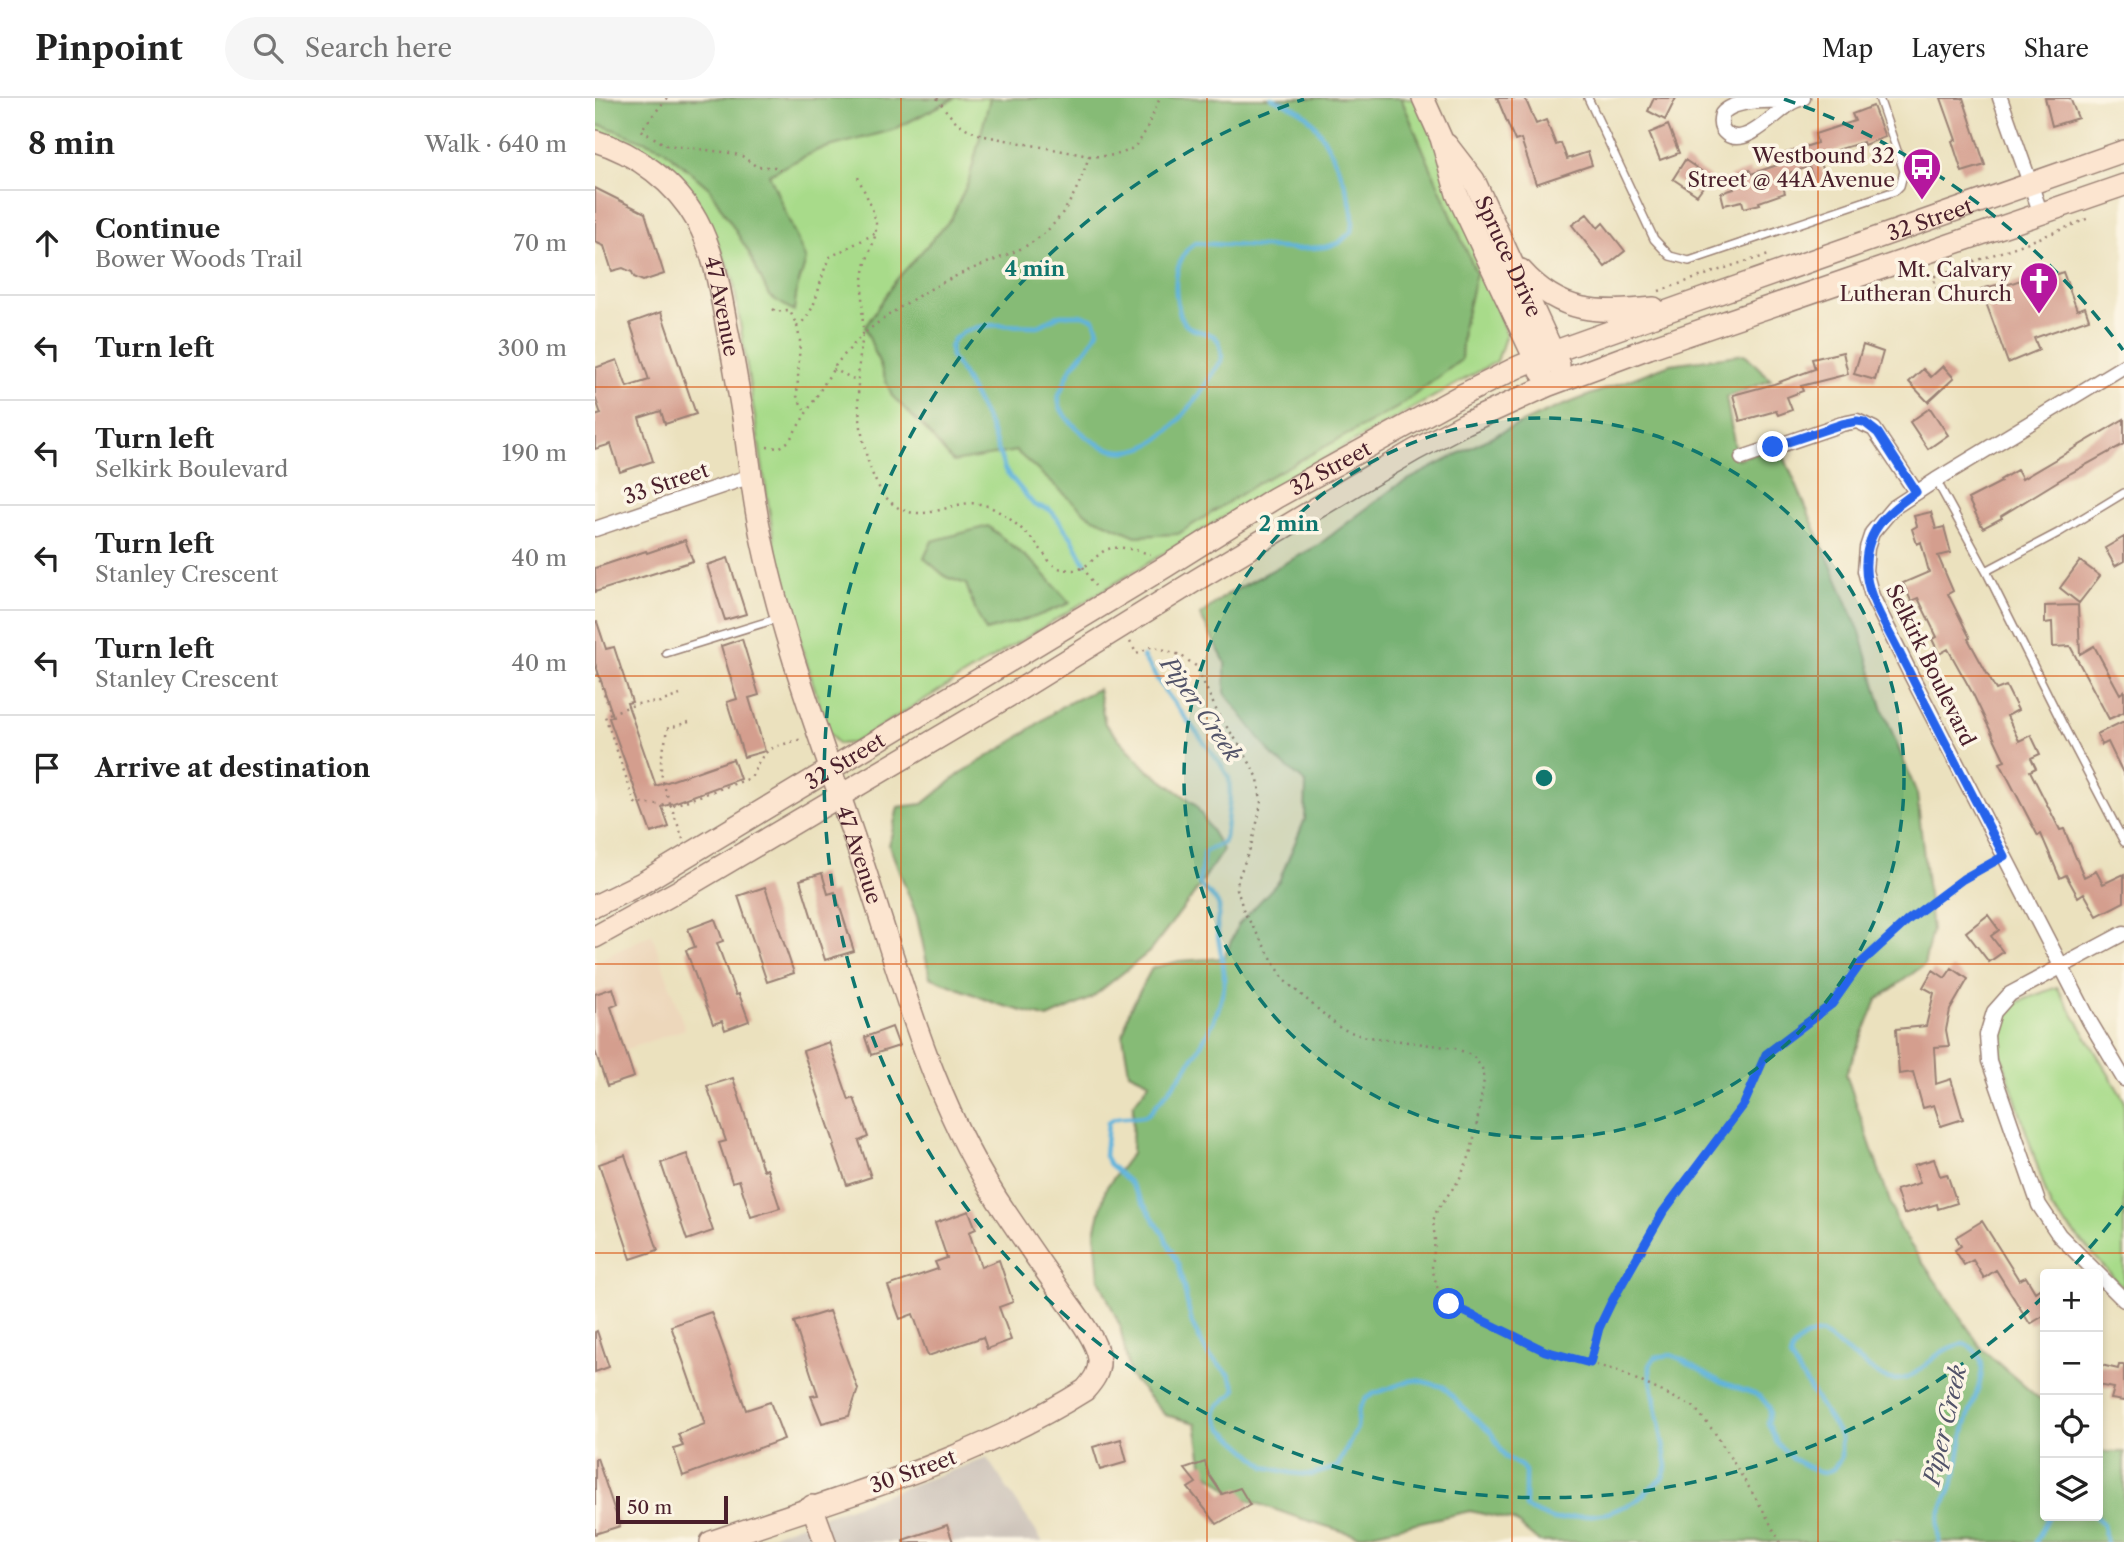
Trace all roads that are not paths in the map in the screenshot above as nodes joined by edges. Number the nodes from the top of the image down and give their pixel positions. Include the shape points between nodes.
1 (1423, 98) edge
2 (1588, 98) edge
3 (1879, 98) edge
4 (2000, 98) edge
5 (1441, 138) junction
6 (595, 141) edge
7 (2124, 152) edge
8 (2031, 185) junction
9 (2124, 185) edge
10 (2041, 214) junction
11 (1509, 255) junction
12 (1685, 304) junction
13 (1544, 356) junction
14 (2124, 366) edge
15 (1557, 383) junction
16 (1742, 458) dead end
17 (751, 476) junction
18 (1936, 480) junction
19 (1916, 492) junction
20 (2124, 493) edge
21 (595, 529) edge
22 (1986, 571) junction
23 (780, 617) junction
24 (666, 653) dead end
25 (831, 769) junction
26 (840, 795) junction
27 (2120, 824) edge
28 (2124, 842) edge
29 (595, 906) edge
30 (2124, 933) edge
31 (595, 937) edge
32 (2060, 966) junction
33 (2124, 1079) edge
34 (2124, 1300) edge
35 (1098, 1370) joint
36 (813, 1506) junction
37 (711, 1542) edge
38 (825, 1542) edge

1 - 5 main road, Spruce Drive
2 - 3 lane via 1654,239 1670,256 1689,261 1895,191 1904,171
4 - 8 street
5 - 11 main road, Spruce Drive via 1474,180
5 - 13 main road, Spruce Drive via 1457,194
6 - 17 main road, 47 Avenue via 629,155 653,172 697,221 713,259
7 - 8 main road, 32 Street
8 - 10 street
8 - 12 main road, 32 Street
9 - 10 main road, 32 Street
10 - 15 main road, 32 Street
11 - 12 main road via 1542,290 1572,307 1614,312
11 - 13 main road, Spruce Drive
12 - 13 main road, 32 Street
13 - 15 main road, Spruce Drive
13 - 25 main road, 32 Street via 1460,396 1275,498
14 - 18 street, Selkirk Boulevard
15 - 26 main road, 32 Street via 1415,450
16 - 19 street via 1857,421 1874,429
17 - 21 street, 33 Street
17 - 23 main road, 47 Avenue
18 - 19 street, Selkirk Boulevard
18 - 22 lane
19 - 32 street, Selkirk Boulevard via 1893,508 1872,533 1866,560 1868,584
20 - 22 lane
22 - 27 lane via 2064,727
23 - 24 lane
23 - 25 main road, 47 Avenue
25 - 26 main road, 47 Avenue
25 - 29 main road, 32 Street via 642,883
26 - 31 main road, 32 Street
26 - 35 main road, 47 Avenue via 951,1114 992,1192 1094,1344
27 - 28 lane
30 - 32 street
32 - 33 street, Selkirk Boulevard
32 - 34 street via 2021,987 1994,1012 1987,1035 1989,1061 2045,1217
35 - 36 main road, 30 Street via 1085,1390 998,1437
36 - 37 main road, 30 Street
36 - 38 main road

